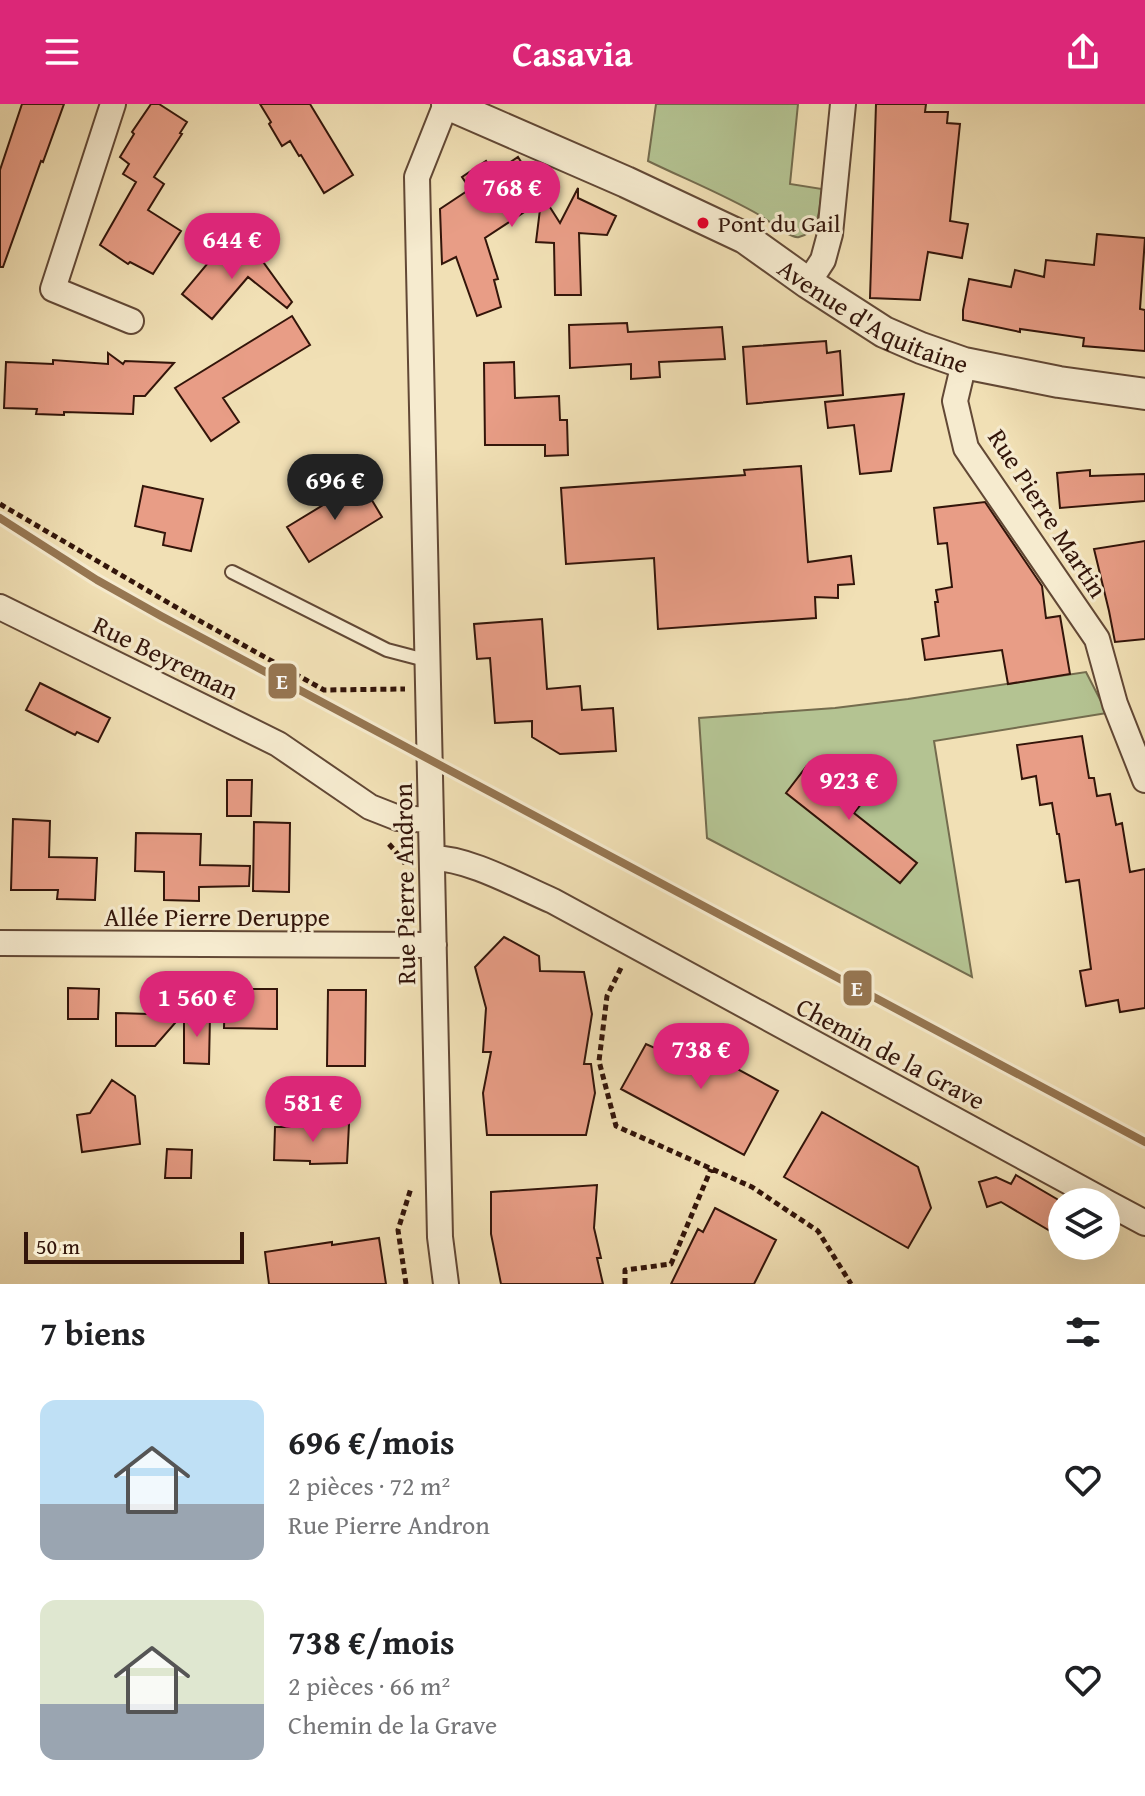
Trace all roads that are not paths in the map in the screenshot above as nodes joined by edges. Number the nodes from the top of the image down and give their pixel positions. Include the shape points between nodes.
1 (113, 104) edge
2 (447, 104) edge
3 (843, 104) edge
4 (808, 283) junction
5 (131, 321) dead end
6 (964, 363) junction
7 (1145, 394) edge
8 (232, 572) dead end
9 (0, 607) edge
10 (429, 661) junction
11 (1145, 780) edge
12 (431, 820) junction
13 (432, 858) junction
14 (0, 943) edge
15 (434, 945) junction
16 (1080, 1188) edge
17 (1120, 1210) edge
18 (1145, 1223) edge
19 (446, 1284) edge

1 - 5 street via 53,289
2 - 4 street, Avenue d'Aquitaine via 745,238
2 - 10 street, Rue Pierre Andron via 417,177
3 - 4 street via 830,234 823,260
4 - 6 street, Avenue d'Aquitaine via 884,332
6 - 7 street, Avenue d'Aquitaine
6 - 11 street, Rue Pierre Martin via 955,401 966,448 1097,639
8 - 10 lane via 387,650
9 - 12 street, Rue Beyreman via 278,744 370,807 398,818
10 - 12 street, Rue Pierre Andron
12 - 13 street, Rue Pierre Andron
13 - 15 street, Rue Pierre Andron
13 - 16 street, Chemin de la Grave via 475,867 553,901
14 - 15 street, Allée Pierre Deruppe
15 - 19 street, Rue Pierre Andron via 440,1237
17 - 18 street, Chemin de la Grave

